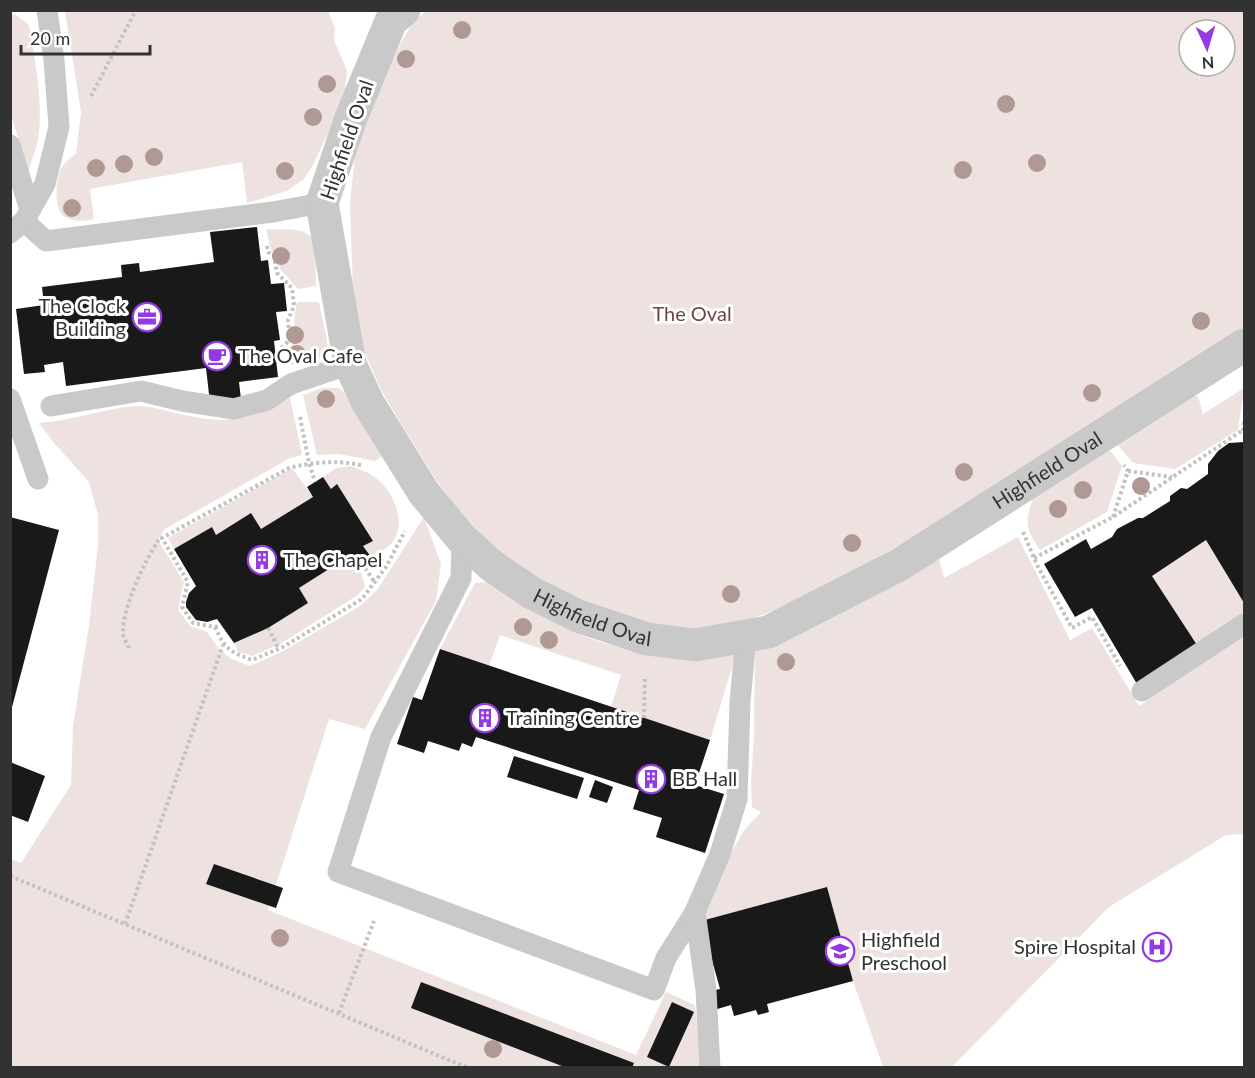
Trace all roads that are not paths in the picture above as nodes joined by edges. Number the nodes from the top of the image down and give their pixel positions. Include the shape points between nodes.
1 (47, 10) edge
2 (404, 10) edge
3 (10, 145) edge
4 (322, 203) junction
5 (22, 221) edge
6 (1245, 345) edge
7 (350, 364) junction
8 (10, 399) edge
9 (51, 405) dead end
10 (38, 479) dead end
11 (462, 539) junction
12 (1245, 624) edge
13 (746, 636) junction
14 (1142, 691) road end
15 (695, 912) junction
16 (711, 1068) edge

1 - 5 lane via 59,127 45,184
2 - 4 street, Highfield Oval via 391,21 351,118
3 - 5 lane
4 - 5 lane via 46,241
4 - 7 street, Highfield Oval
6 - 13 street, Highfield Oval via 899,565 768,632
7 - 9 lane via 291,384 267,400 234,409 141,391
7 - 11 street, Highfield Oval via 368,403 424,493
8 - 10 lane
11 - 13 street, Highfield Oval via 524,588 578,616 646,639 686,644
11 - 15 lane via 461,578 381,738 338,872 654,990 666,958
12 - 14 lane
13 - 15 lane via 737,798 720,854
15 - 16 lane

